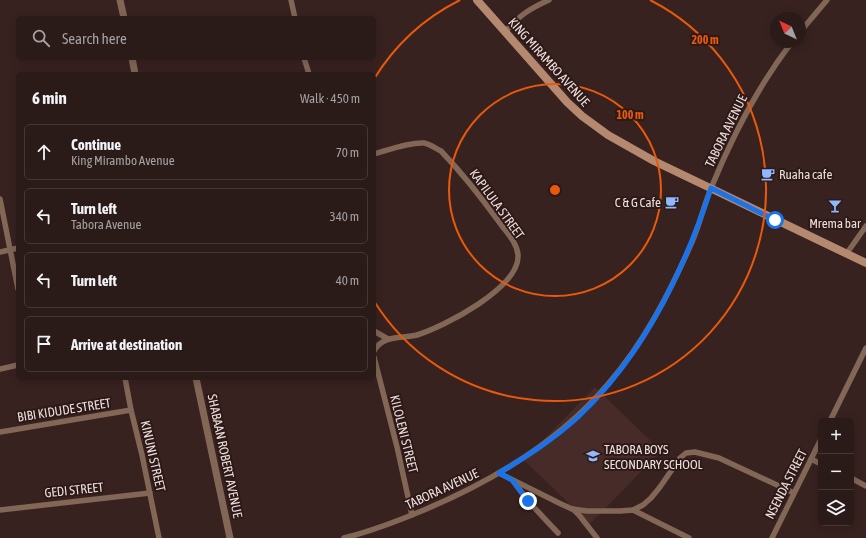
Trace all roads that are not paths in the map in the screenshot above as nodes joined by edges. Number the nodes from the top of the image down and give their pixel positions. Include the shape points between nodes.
1 (120, 0) edge
2 (291, 0) edge
3 (477, 0) edge
4 (549, 0) edge
5 (827, 0) edge
6 (124, 16) edge
7 (294, 16) edge
8 (806, 25) edge
9 (506, 31) junction
10 (788, 48) edge
11 (132, 60) edge
12 (305, 60) edge
13 (135, 72) edge
14 (308, 72) edge
15 (376, 154) edge
16 (711, 188) junction
17 (0, 199) edge
18 (866, 226) edge
19 (16, 248) edge
20 (10, 249) junction
21 (0, 252) edge
22 (847, 253) junction
23 (866, 263) edge
24 (16, 279) edge
25 (376, 332) edge
26 (388, 339) junction
27 (866, 348) edge
28 (376, 349) edge
29 (16, 365) edge
30 (376, 366) edge
31 (0, 369) edge
32 (125, 380) edge
33 (196, 380) edge
34 (131, 410) junction
35 (831, 418) edge
36 (0, 432) edge
37 (818, 445) edge
38 (811, 459) junction
39 (818, 462) edge
40 (499, 473) junction
41 (512, 480) junction
42 (854, 480) edge
43 (866, 486) edge
44 (150, 492) junction
45 (794, 493) junction
46 (572, 509) junction
47 (0, 510) edge
48 (633, 510) junction
49 (412, 515) junction
50 (558, 533) dead end
51 (160, 538) edge
52 (230, 538) edge
53 (344, 538) edge
54 (597, 538) edge
55 (689, 538) edge
56 (772, 538) edge

1 - 6 street
2 - 7 street
3 - 9 main road, KING MIRAMBO AVENUE
4 - 9 street via 517,18
5 - 8 street
9 - 16 main road, KING MIRAMBO AVENUE via 562,97 591,123 654,161
10 - 16 street, TABORA AVENUE via 748,110
11 - 13 street
12 - 14 street
15 - 26 street, KAPILULA STREET via 424,143 441,152 510,235 518,256 516,266 509,277 471,309 421,333
16 - 22 main road, KING MIRAMBO AVENUE
16 - 40 street, TABORA AVENUE via 693,241 679,271 634,351 608,385 578,416 545,444
17 - 20 street
18 - 22 street
19 - 20 street
20 - 21 street
20 - 24 street
22 - 23 main road, KING MIRAMBO AVENUE
25 - 26 street
26 - 28 street
27 - 35 street
29 - 31 street
30 - 49 street, KILOLENI STREET
32 - 34 street, KINUNI STREET
33 - 52 street, SHABAAN ROBERT AVENUE
34 - 36 street, BIBI KIDUDE STREET
34 - 44 street, KINUNI STREET
37 - 38 street, NSENDA STREET
38 - 39 street
38 - 45 street, NSENDA STREET
40 - 41 street
40 - 49 street, TABORA AVENUE
41 - 46 street
41 - 50 street
42 - 43 street
44 - 47 street, GEDI STREET
44 - 51 street, KINUNI STREET
45 - 48 street via 719,458 695,452 686,453 680,458 651,498
45 - 56 street, NSENDA STREET
46 - 48 street via 599,512
46 - 54 street
48 - 55 street
49 - 53 street, TABORA AVENUE

